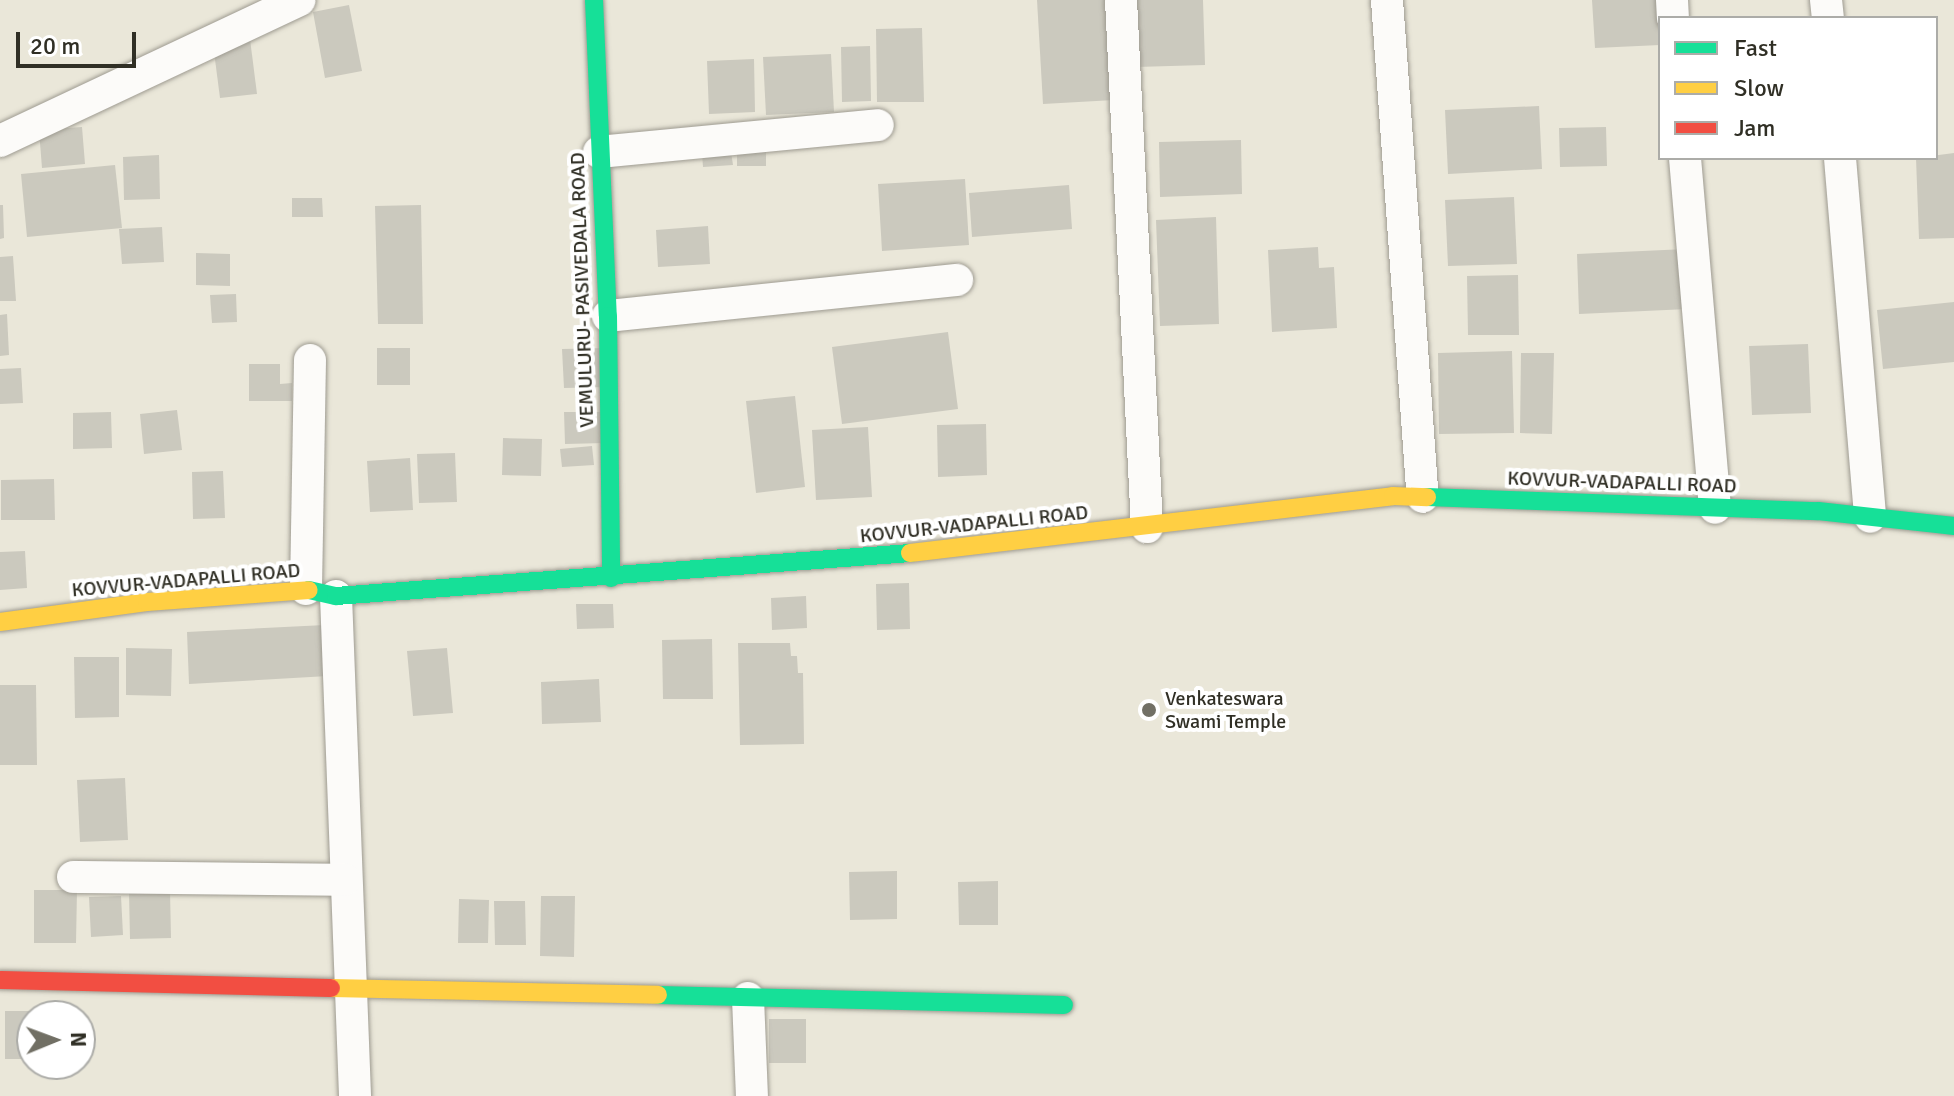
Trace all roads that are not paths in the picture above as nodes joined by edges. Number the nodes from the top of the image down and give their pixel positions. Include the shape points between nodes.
1 (300, 0) edge
2 (594, 0) edge
3 (1121, 0) edge
4 (1387, 0) edge
5 (878, 125) dead end
6 (0, 141) edge
7 (599, 152) junction
8 (1685, 160) edge
9 (1840, 160) edge
10 (957, 280) dead end
11 (608, 316) junction
12 (310, 360) dead end
13 (1423, 497) junction
14 (1715, 508) junction
15 (1870, 517) junction
16 (1954, 526) edge
17 (1147, 527) junction
18 (611, 578) junction
19 (321, 592) junction
20 (0, 622) edge
21 (73, 877) dead end
22 (345, 880) junction
23 (0, 980) edge
24 (351, 988) junction
25 (748, 998) junction
26 (1064, 1005) dead end
27 (355, 1096) edge
28 (752, 1096) edge

1 - 6 street
2 - 7 main road, VEMULURU- PASIVEDALA ROAD
3 - 17 street
4 - 13 street
5 - 7 street
7 - 11 main road, VEMULURU- PASIVEDALA ROAD
8 - 14 street
9 - 15 street
10 - 11 street
11 - 18 main road, VEMULURU- PASIVEDALA ROAD
12 - 19 street
13 - 14 main road, KOVVUR-VADAPALLI ROAD
13 - 17 main road, KOVVUR-VADAPALLI ROAD via 1393,496
14 - 15 main road, KOVVUR-VADAPALLI ROAD
15 - 16 main road, KOVVUR-VADAPALLI ROAD
17 - 18 main road, KOVVUR-VADAPALLI ROAD via 982,548
18 - 19 main road, KOVVUR-VADAPALLI ROAD
19 - 20 main road, KOVVUR-VADAPALLI ROAD via 147,602
19 - 22 street
21 - 22 street
22 - 24 street
23 - 24 main road
24 - 25 main road
24 - 27 street
25 - 26 main road
25 - 28 street

